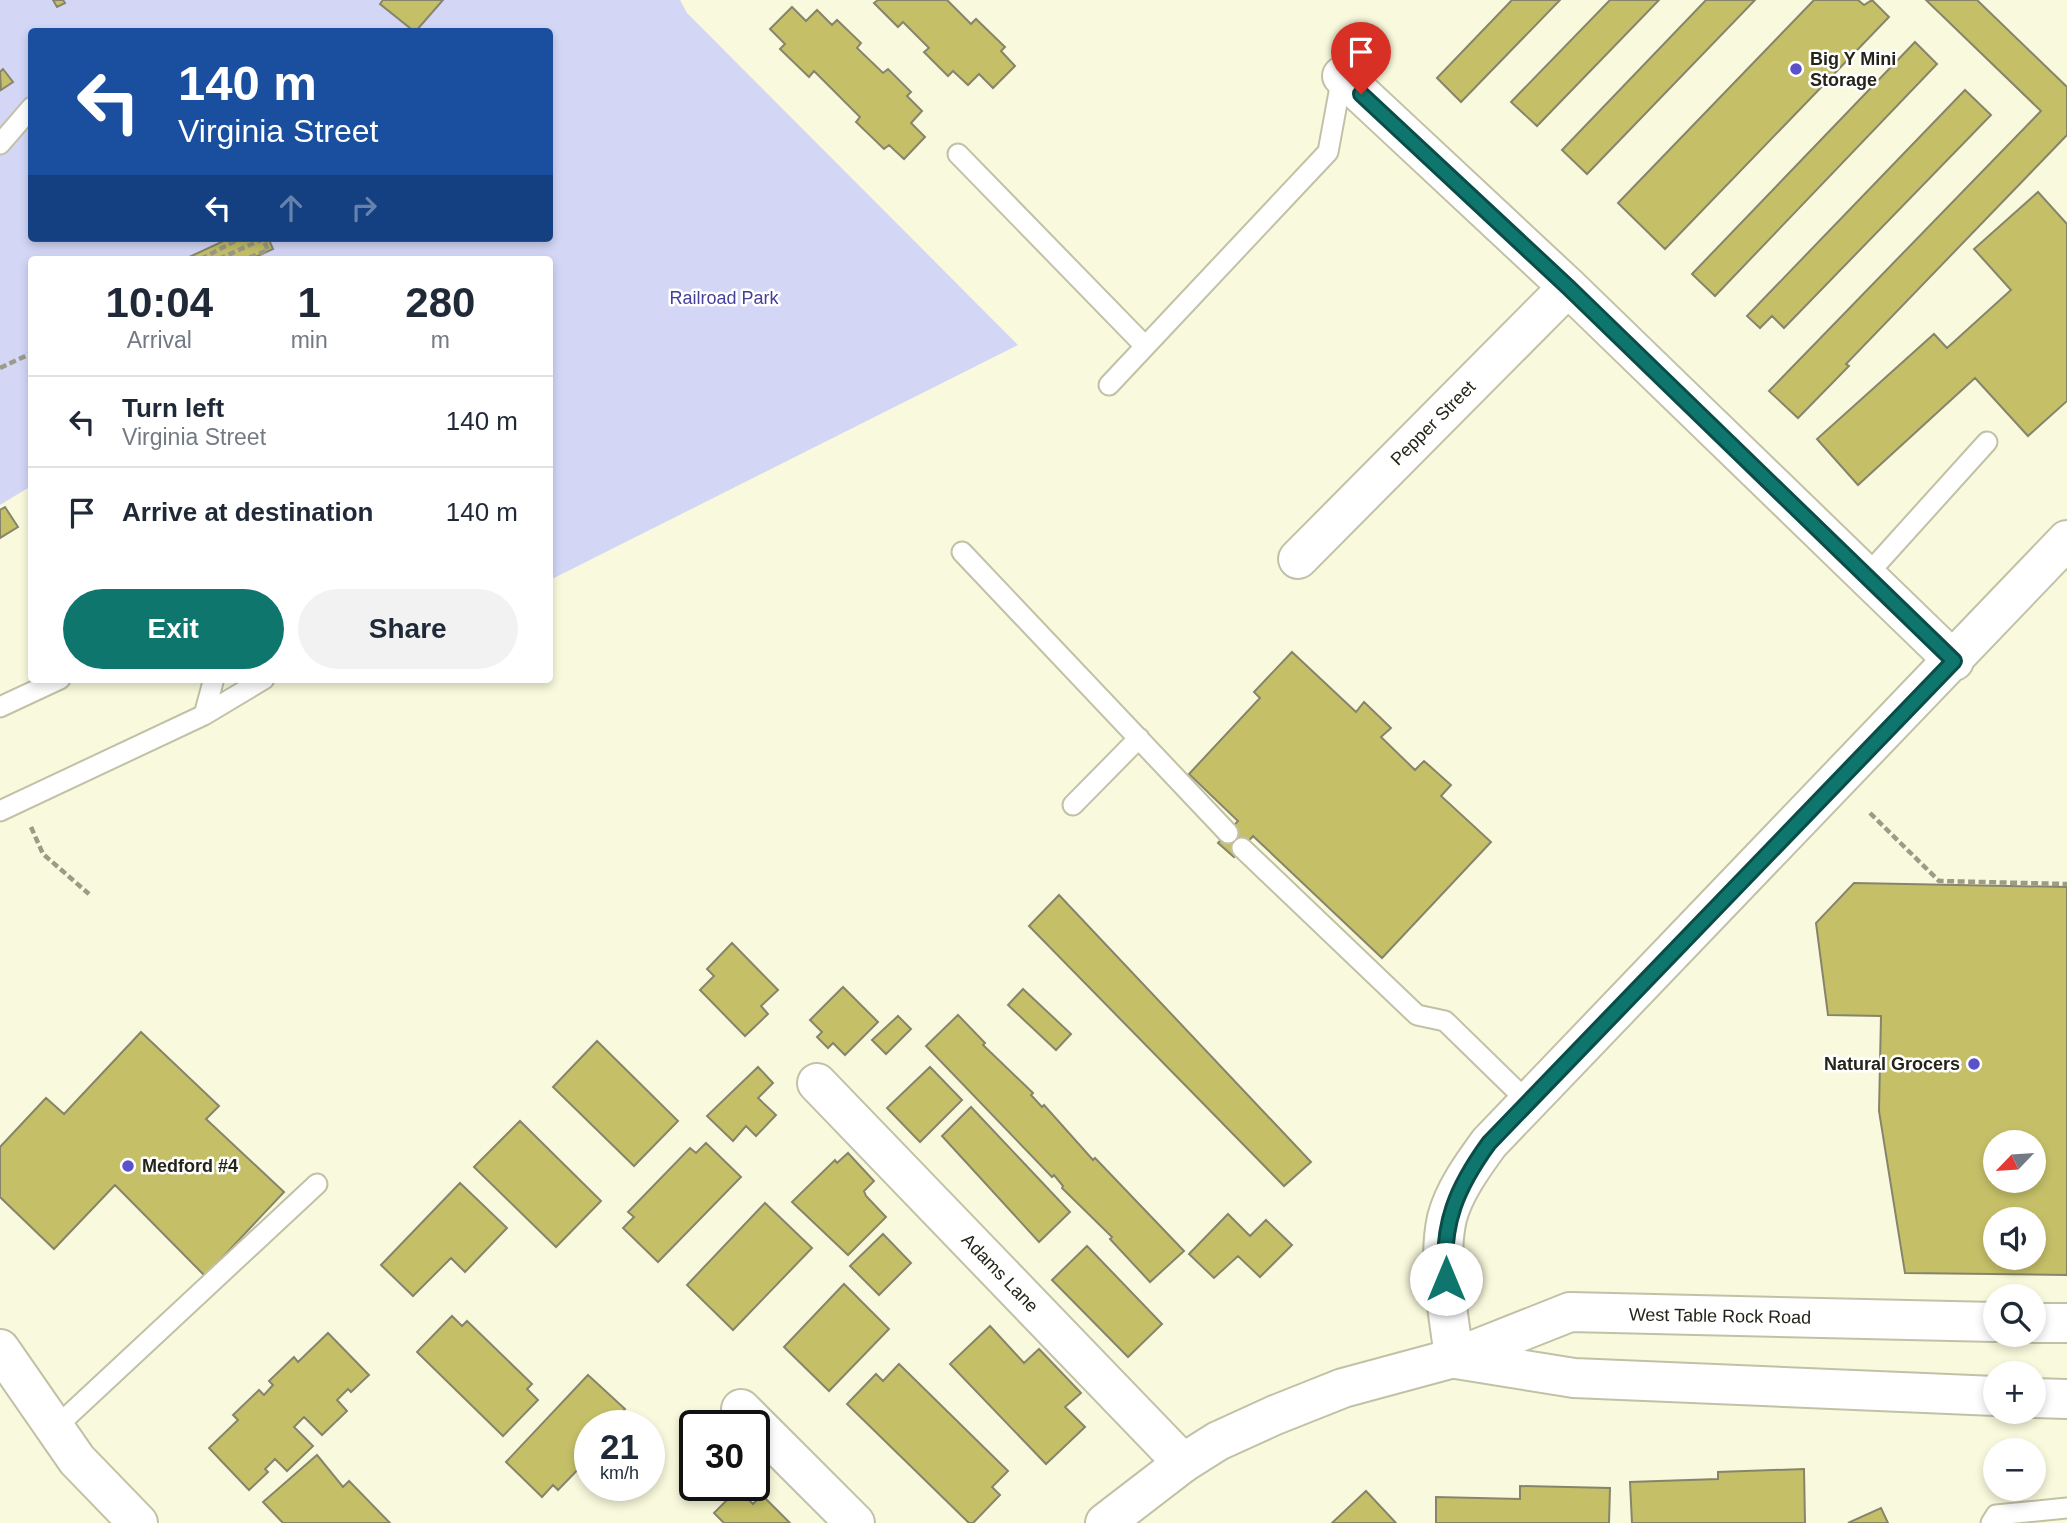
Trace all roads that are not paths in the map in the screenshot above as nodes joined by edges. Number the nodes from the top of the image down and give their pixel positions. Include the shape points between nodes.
1 (1342, 76) joint
2 (28, 112) edge
3 (0, 144) edge
4 (958, 154) dead end
5 (1568, 287) junction
6 (1145, 346) junction
7 (1109, 385) dead end
8 (1987, 442) dead end
9 (2067, 540) edge
10 (962, 552) dead end
11 (1298, 559) dead end
12 (1867, 576) junction
13 (1954, 661) junction
14 (51, 683) edge
15 (213, 683) edge
16 (257, 683) edge
17 (0, 707) edge
18 (204, 715) junction
19 (1139, 738) junction
20 (1073, 805) dead end
21 (0, 811) edge
22 (1228, 833) dead end
23 (1242, 848) dead end
24 (817, 1083) dead end
25 (1527, 1101) junction
26 (317, 1184) dead end
27 (1983, 1322) edge
28 (2046, 1323) edge
29 (2067, 1324) edge
30 (0, 1349) edge
31 (1454, 1359) junction
32 (1983, 1395) edge
33 (2046, 1398) edge
34 (2067, 1399) edge
35 (741, 1409) dead end
36 (55, 1428) junction
37 (1183, 1463) junction
38 (2067, 1508) edge
39 (138, 1523) edge
40 (855, 1523) edge
41 (1105, 1523) edge
42 (1990, 1523) edge

1 - 5 street
1 - 6 lane via 1328,152
2 - 3 lane
4 - 6 lane
5 - 11 street, Pepper Street
5 - 12 street
6 - 7 lane
8 - 12 lane
9 - 13 street
10 - 19 lane
12 - 13 street
13 - 25 street
14 - 17 lane
15 - 18 lane
16 - 18 lane
18 - 21 lane
19 - 20 lane
19 - 22 lane
23 - 25 lane via 1417,1014 1445,1021
24 - 37 street, Adams Lane
25 - 31 street via 1469,1171 1447,1218 1445,1268
26 - 36 lane
27 - 31 street, West Table Rock Road via 1570,1312
28 - 29 street
30 - 36 street
31 - 32 street, West Table Rock Road via 1574,1378
31 - 37 street, West Table Rock Road via 1314,1398 1218,1441
33 - 34 street
35 - 40 street
36 - 39 street via 77,1460
37 - 41 street, West Table Rock Road
38 - 42 lane via 1996,1514

